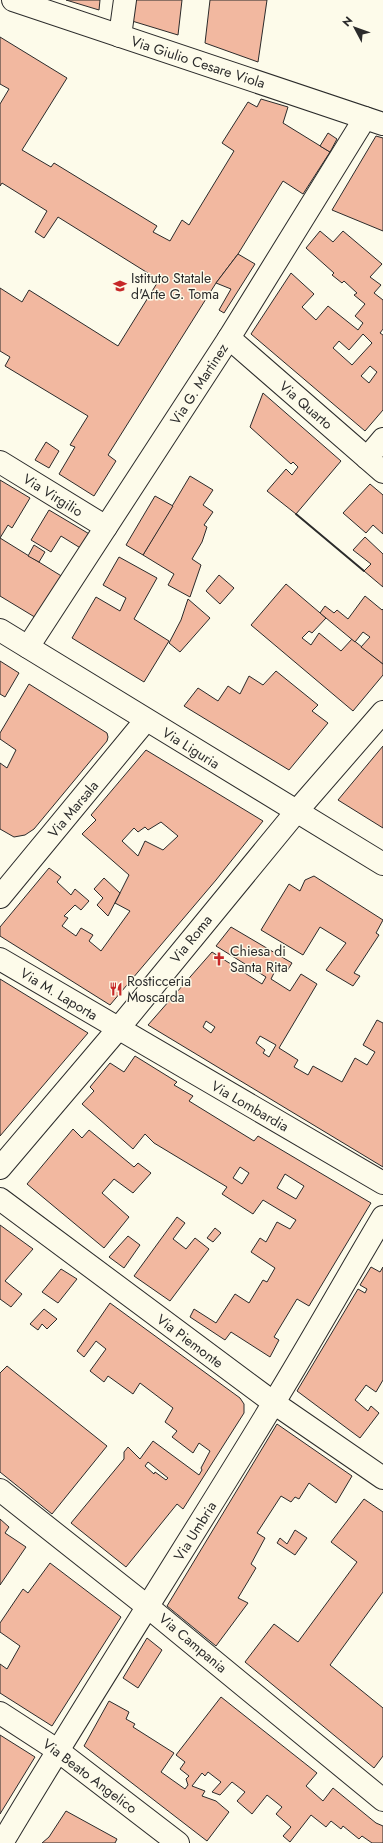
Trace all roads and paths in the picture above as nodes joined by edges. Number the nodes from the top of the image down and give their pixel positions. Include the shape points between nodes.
1 (13, 0) edge
2 (125, 0) edge
3 (120, 36) junction
4 (374, 121) edge
5 (228, 338) junction
6 (383, 438) edge
7 (367, 458) junction
8 (0, 462) edge
9 (383, 472) edge
10 (106, 527) junction
11 (0, 630) edge
12 (28, 647) junction
13 (383, 712) edge
14 (146, 720) junction
15 (296, 812) junction
16 (383, 864) edge
17 (0, 897) edge
18 (0, 959) edge
19 (118, 1029) junction
20 (0, 1168) edge
21 (383, 1183) edge
22 (0, 1199) edge
23 (383, 1216) edge
24 (274, 1403) junction
25 (383, 1478) edge
26 (0, 1490) edge
27 (148, 1607) junction
28 (0, 1713) edge
29 (57, 1750) junction
30 (383, 1800) edge
31 (2, 1843) edge
32 (178, 1843) edge

1 - 3 street, Via Giulio Cesare Viola
2 - 3 street
3 - 4 street, Via Giulio Cesare Viola
4 - 5 street, Via G. Martinez
5 - 7 street, Via Quarto
5 - 10 street, Via G. Martinez
6 - 7 street
7 - 9 street, Via Quarto
8 - 10 street, Via Virgilio
10 - 12 street, Via G. Martinez
11 - 12 street, Via Liguria
12 - 14 street, Via Liguria
13 - 15 street, Via Roma
14 - 15 street, Via Liguria
14 - 17 street, Via Marsala
15 - 16 street, Via Liguria
15 - 19 street, Via Roma
18 - 19 street, Via M. Laporta
19 - 20 street, Via Roma
19 - 21 street, Via Lombardia
22 - 24 street, Via Piemonte
23 - 24 street, Via Umbria
24 - 25 street, Via Piemonte
24 - 27 street, Via Umbria
26 - 27 street, Via Campania
27 - 29 street, Via Umbria
27 - 30 street, Via Campania
28 - 29 street, Via Beato Angelico
29 - 31 street, Via Umbria
29 - 32 street, Via Beato Angelico

